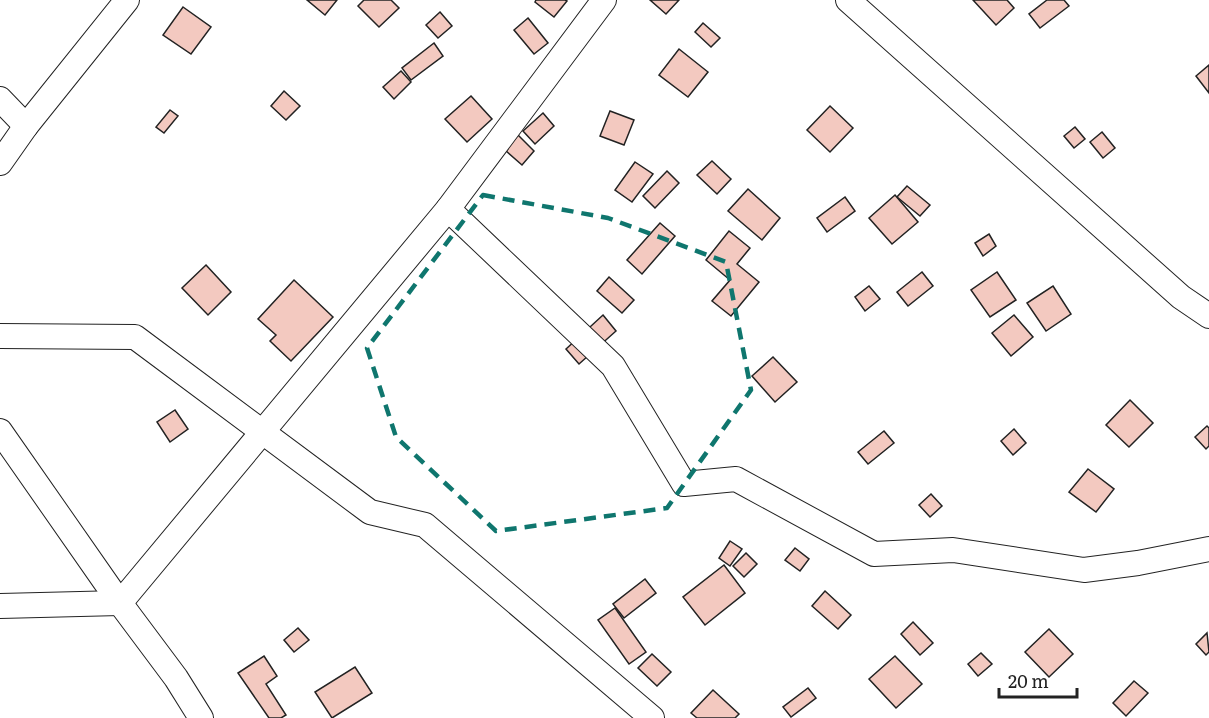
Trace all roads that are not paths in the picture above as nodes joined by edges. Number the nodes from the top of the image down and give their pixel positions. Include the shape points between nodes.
1 (127, 0) edge
2 (604, 0) edge
3 (848, 0) edge
4 (0, 99) edge
5 (26, 126) junction
6 (0, 163) edge
7 (448, 209) junction
8 (1209, 316) edge
9 (0, 336) edge
10 (0, 431) edge
11 (262, 432) junction
12 (1209, 549) edge
13 (120, 603) junction
14 (0, 606) edge
15 (201, 718) edge
16 (652, 718) edge

1 - 5 street
2 - 7 street
3 - 8 street via 1181,297
4 - 5 street
5 - 6 street
7 - 11 street
7 - 12 street via 613,366 684,484 736,479 874,554 953,550 1084,570
9 - 11 street via 135,338
10 - 13 street
11 - 13 street
11 - 16 street via 370,512 425,525
13 - 14 street
13 - 15 street

